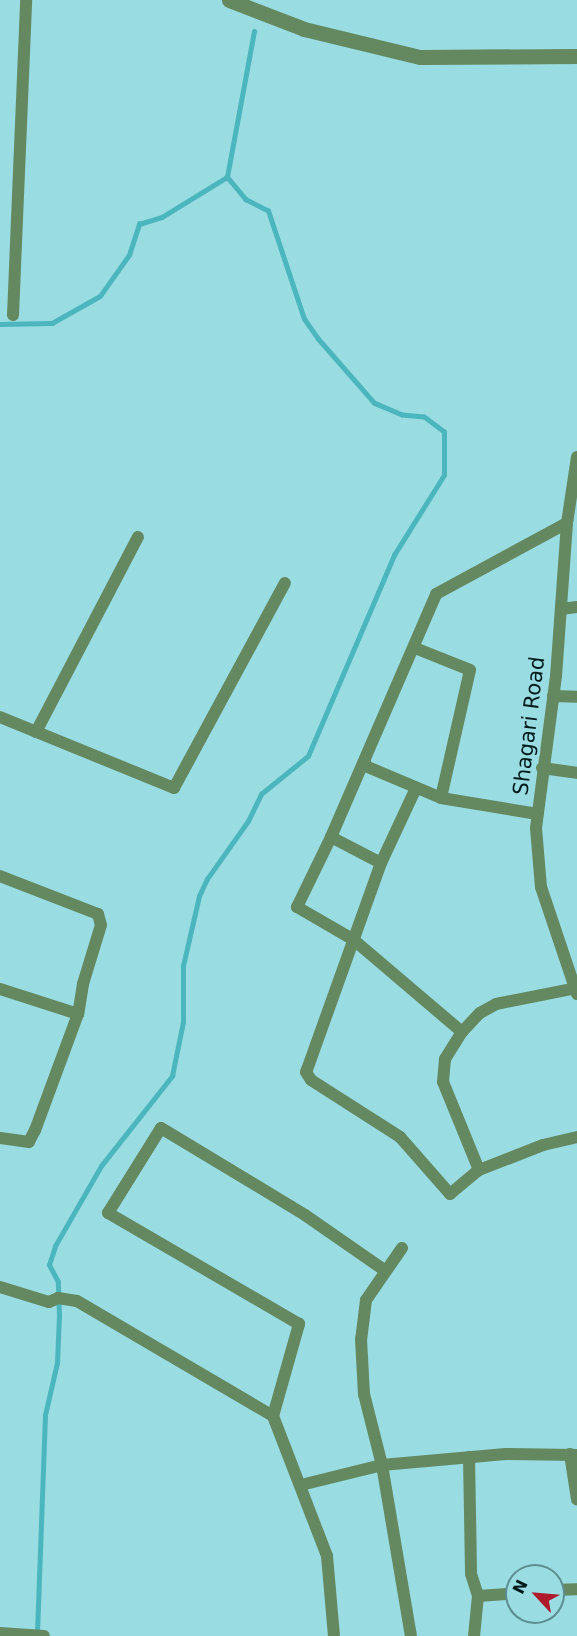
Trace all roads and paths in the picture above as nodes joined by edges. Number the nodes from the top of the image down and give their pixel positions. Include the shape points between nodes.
1 (26, 0) edge
2 (229, 0) edge
3 (577, 56) edge
4 (13, 315) dead end
5 (577, 457) edge
6 (567, 523) junction
7 (138, 537) dead end
8 (285, 583) dead end
9 (577, 607) edge
10 (561, 609) junction
11 (415, 648) junction
12 (553, 696) junction
13 (577, 697) edge
14 (0, 717) edge
15 (36, 732) junction
16 (365, 761) junction
17 (542, 768) junction
18 (577, 773) edge
19 (416, 788) junction
20 (441, 798) junction
21 (538, 814) junction
22 (331, 837) junction
23 (381, 863) junction
24 (0, 876) edge
25 (354, 940) junction
26 (0, 989) edge
27 (576, 990) edge
28 (78, 1014) junction
29 (462, 1032) junction
30 (577, 1137) edge
31 (0, 1138) edge
32 (479, 1170) junction
33 (402, 1248) dead end
34 (384, 1270) junction
35 (0, 1287) edge
36 (273, 1416) junction
37 (574, 1455) edge
38 (469, 1457) junction
39 (382, 1465) junction
40 (301, 1485) junction
41 (577, 1499) edge
42 (505, 1594) edge
43 (478, 1596) junction
44 (0, 1633) edge
45 (38, 1635) edge
46 (334, 1636) edge
47 (411, 1636) edge
48 (474, 1636) edge

1 - 4 street
2 - 3 street via 304,29 420,57
5 - 6 street, Shagari Road
6 - 10 street, Shagari Road
6 - 11 street via 436,594
7 - 15 street
8 - 15 street via 174,788
9 - 10 street
10 - 12 street, Shagari Road
11 - 16 street
11 - 20 street via 470,670
12 - 13 street
12 - 17 street, Shagari Road
14 - 15 street
16 - 19 street via 363,765
16 - 22 street
17 - 18 street
17 - 21 street, Shagari Road
19 - 20 street
19 - 23 street
20 - 21 street
21 - 27 street, Shagari Road via 541,887
22 - 23 street
22 - 25 street via 297,907
23 - 25 street
24 - 28 street via 98,914
25 - 29 street
25 - 32 street via 306,1072 311,1080 400,1137 450,1194
26 - 28 street
27 - 29 street via 496,1004 480,1013
28 - 31 street via 29,1142
29 - 32 street via 445,1059 443,1082
30 - 32 street via 543,1145
33 - 34 street
34 - 36 street via 304,1215 161,1128 108,1213 299,1324
34 - 39 street via 366,1300 361,1340 364,1395
35 - 36 street via 49,1302 58,1298 77,1301
36 - 40 street
37 - 38 street
37 - 41 street
38 - 39 street
38 - 43 street via 471,1574
39 - 40 street
39 - 47 street
40 - 46 street via 327,1556
42 - 43 street
43 - 48 street
44 - 45 street

